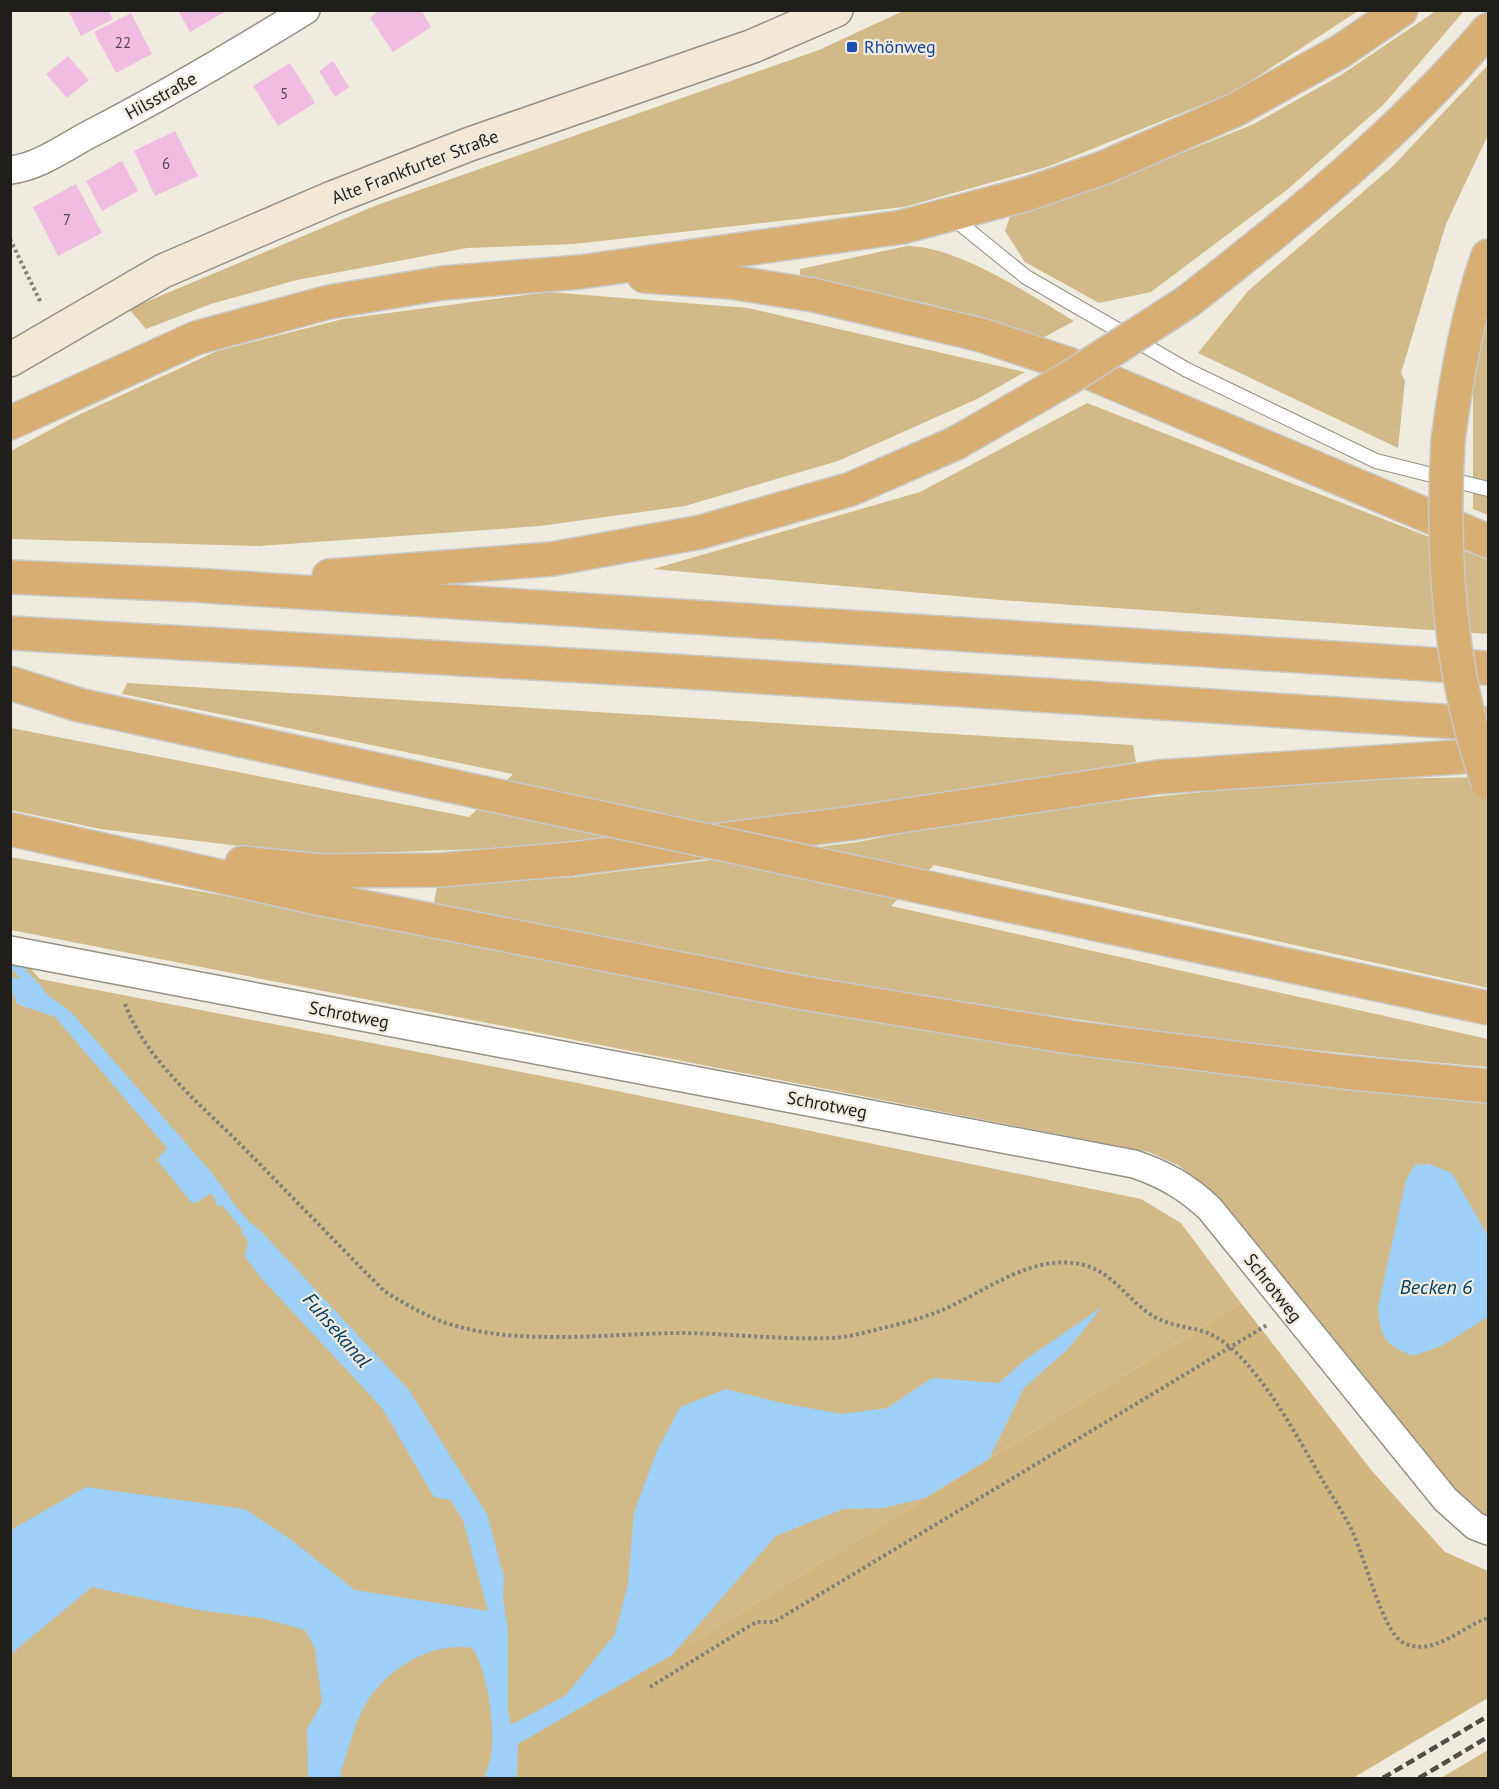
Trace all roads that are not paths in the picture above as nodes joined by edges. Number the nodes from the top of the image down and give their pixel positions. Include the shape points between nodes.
1 (306, 10) edge
2 (836, 10) edge
3 (1401, 10) edge
4 (1488, 30) edge
5 (10, 170) edge
6 (950, 215) junction
7 (1488, 256) edge
8 (580, 272) junction
9 (10, 360) edge
10 (10, 423) edge
11 (1488, 489) edge
12 (1488, 541) edge
13 (10, 577) edge
14 (192, 585) junction
15 (10, 633) edge
16 (1488, 668) edge
17 (10, 683) edge
18 (1488, 724) edge
19 (1488, 755) edge
20 (1488, 783) edge
21 (10, 830) edge
22 (94, 847) junction
23 (13, 951) edge
24 (1488, 1008) edge
25 (1488, 1086) edge
26 (1488, 1531) edge

1 - 5 street, Hilsstraße via 224,62 135,111 32,165
2 - 9 street, Alte Frankfurter Straße via 753,46 470,144 332,198 163,271
3 - 6 highway via 1292,80 1177,138 1028,194
4 - 14 highway, bridge via 1455,69 1363,160 1187,302 1069,378 956,442 851,489 690,534 552,559
6 - 8 highway via 902,227
6 - 11 lane via 1026,277 1187,370 1376,461
7 - 20 highway, bridge via 1463,347 1448,441 1445,527 1453,635 1464,699
8 - 10 highway via 443,283 329,302 196,338
8 - 12 highway via 730,282 813,295 981,335 1071,365
13 - 14 highway
14 - 16 highway
15 - 18 highway via 672,670
17 - 24 highway, bridge via 79,705
19 - 22 highway via 1158,777 854,824 571,859 440,870 321,871
21 - 22 highway
22 - 25 highway via 312,897 798,992 1076,1038
23 - 26 street, Schrotweg via 1134,1164 1174,1179 1210,1209 1445,1499 1475,1526

